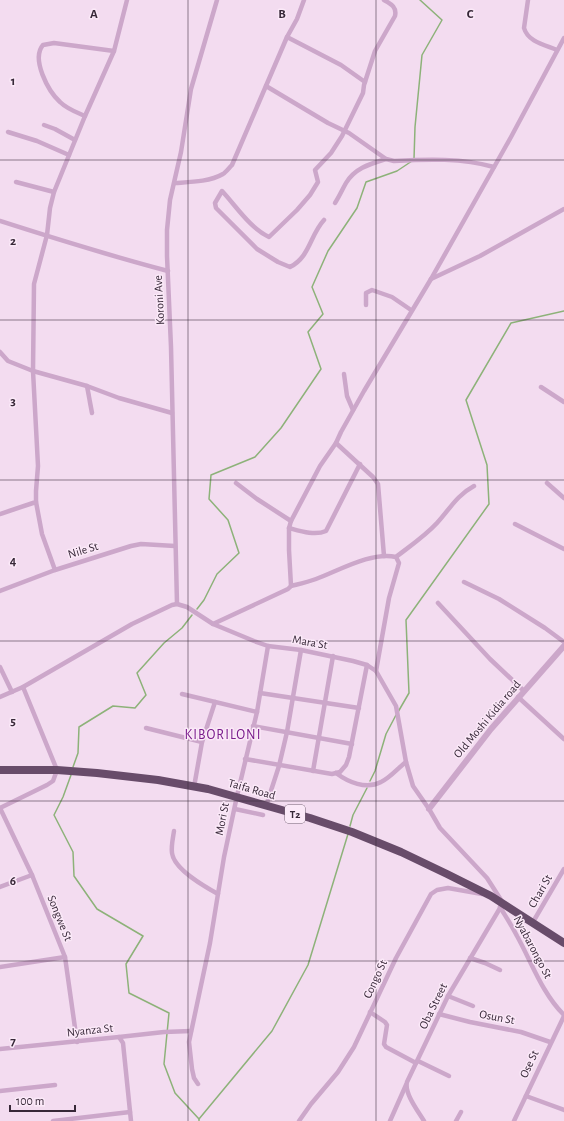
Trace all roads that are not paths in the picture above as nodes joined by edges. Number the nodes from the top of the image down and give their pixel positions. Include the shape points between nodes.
1 (127, 0) edge
2 (217, 0) edge
3 (304, 0) edge
4 (384, 0) edge
5 (528, 0) edge
6 (287, 37) junction
7 (564, 38) edge
8 (557, 50) junction
9 (114, 51) junction
10 (365, 82) junction
11 (266, 86) junction
12 (85, 116) junction
13 (44, 125) dead end
14 (344, 130) junction
15 (8, 132) dead end
16 (75, 140) junction
17 (69, 155) junction
18 (386, 159) junction
19 (494, 167) junction
20 (16, 182) dead end
21 (175, 183) junction
22 (54, 192) junction
23 (335, 203) dead end
24 (564, 209) edge
25 (324, 220) dead end
26 (0, 221) edge
27 (47, 235) junction
28 (168, 272) junction
29 (431, 279) junction
30 (366, 305) dead end
31 (411, 310) junction
32 (0, 352) edge
33 (33, 371) junction
34 (344, 374) dead end
35 (87, 386) junction
36 (541, 387) dead end
37 (564, 402) edge
38 (353, 410) junction
39 (92, 413) dead end
40 (172, 413) junction
41 (336, 443) junction
42 (360, 464) junction
43 (236, 483) dead end
44 (547, 483) dead end
45 (474, 486) dead end
46 (564, 498) edge
47 (36, 502) junction
48 (0, 514) edge
49 (291, 521) junction
50 (515, 524) dead end
51 (289, 528) junction
52 (175, 546) junction
53 (564, 550) edge
54 (384, 556) junction
55 (396, 557) junction
56 (55, 570) junction
57 (464, 582) dead end
58 (291, 586) junction
59 (0, 590) edge
60 (438, 603) dead end
61 (177, 604) junction
62 (213, 624) junction
63 (564, 642) edge
64 (268, 646) junction
65 (564, 646) edge
66 (301, 650) junction
67 (333, 656) junction
68 (367, 665) junction
69 (0, 667) edge
70 (376, 671) junction
71 (23, 687) junction
72 (524, 691) junction
73 (12, 692) junction
74 (260, 693) junction
75 (182, 694) dead end
76 (0, 697) edge
77 (293, 698) junction
78 (518, 698) junction
79 (214, 702) junction
80 (325, 703) junction
81 (358, 708) junction
82 (257, 712) junction
83 (253, 726) junction
84 (146, 728) dead end
85 (287, 732) junction
86 (319, 738) junction
87 (564, 739) edge
88 (202, 742) junction
89 (352, 744) junction
90 (245, 759) junction
91 (406, 762) junction
92 (279, 766) junction
93 (0, 770) edge
94 (57, 770) junction
95 (313, 770) junction
96 (336, 773) junction
97 (194, 787) junction
98 (237, 796) junction
99 (266, 806) junction
100 (0, 808) edge
101 (429, 808) junction
102 (235, 809) junction
103 (263, 815) dead end
104 (174, 831) dead end
105 (564, 869) edge
106 (32, 875) junction
107 (0, 887) edge
108 (218, 894) junction
109 (491, 896) junction
110 (501, 905) junction
111 (534, 922) junction
112 (564, 943) edge
113 (64, 956) junction
114 (470, 958) junction
115 (0, 967) edge
116 (500, 970) dead end
117 (448, 996) junction
118 (473, 1006) dead end
119 (370, 1012) junction
120 (439, 1014) junction
121 (564, 1016) edge
122 (191, 1031) junction
123 (120, 1036) junction
124 (77, 1042) junction
125 (550, 1042) junction
126 (0, 1049) edge
127 (417, 1062) junction
128 (449, 1076) dead end
129 (198, 1084) dead end
130 (55, 1085) dead end
131 (406, 1085) junction
132 (0, 1091) edge
133 (526, 1096) junction
134 (564, 1110) edge
135 (130, 1112) junction
136 (461, 1112) dead end
137 (53, 1121) edge
138 (131, 1121) edge
139 (299, 1121) edge
140 (390, 1121) edge
141 (424, 1121) edge
142 (456, 1121) edge
143 (514, 1121) edge

1 - 9 street
2 - 21 street, Koroni Ave via 191,89
3 - 6 street
4 - 10 street via 394,7 396,12 375,50
5 - 8 street via 525,32 535,41
6 - 10 street via 341,65
6 - 11 street
7 - 8 street
8 - 19 street
9 - 12 street
9 - 12 street via 47,43 39,52 42,73 48,87 63,105
10 - 14 street via 363,93
11 - 14 street
11 - 21 street via 232,165 215,178
12 - 16 street
13 - 16 street
14 - 18 street
14 - 25 street via 331,153 315,170 318,182 315,187 297,210 270,236 249,222 222,191 215,203 216,208 253,246 290,267 306,254 317,228
15 - 17 street
16 - 17 street
17 - 22 street
18 - 19 street via 469,161
18 - 23 street via 360,168 353,174
19 - 29 street
20 - 22 street
21 - 28 street, Koroni Ave via 170,200 167,230
22 - 27 street
24 - 29 street via 480,256
26 - 27 street
27 - 28 street via 101,254
27 - 33 street via 34,287
28 - 40 street, Koroni Ave
29 - 31 street
30 - 31 street via 366,293 372,290 392,297
31 - 38 street
32 - 33 street via 8,361
33 - 35 street
33 - 47 street via 38,457
34 - 38 street via 347,396
35 - 39 street
35 - 40 street
36 - 37 street
38 - 41 street
40 - 52 street, Koroni Ave
41 - 42 street
41 - 49 street via 320,466
42 - 51 street via 326,532
42 - 54 street via 378,484
43 - 49 street
44 - 46 street
45 - 55 street via 460,494 423,537
47 - 48 street
47 - 56 street via 42,534
49 - 51 street
50 - 53 street
51 - 58 street
52 - 56 street, Nile St via 131,546
52 - 61 street, Koroni Ave
54 - 55 street
54 - 58 street
55 - 70 street via 399,563 389,598
56 - 59 street, Nile St
57 - 63 street via 499,599
58 - 62 street
60 - 72 street
61 - 62 street, Mara St via 187,607
61 - 71 street via 132,624
62 - 64 street, Mara St
64 - 66 street, Mara St
64 - 74 street, Mori St
65 - 72 street, Old Moshi Kidia road
66 - 67 street, Mara St
66 - 77 street
67 - 68 street, Mara St
67 - 80 street
68 - 70 street, Mara St
68 - 81 street
69 - 73 street
70 - 91 street, Mara St via 398,715
71 - 73 street
71 - 94 street
72 - 78 street, Old Moshi Kidia road
73 - 76 street
74 - 77 street
74 - 82 street, Mori St
75 - 79 street
77 - 80 street
77 - 85 street
78 - 87 street
78 - 101 street, Old Moshi Kidia road
79 - 82 street
79 - 88 street
80 - 81 street
80 - 86 street
81 - 89 street
82 - 83 street, Mori St
83 - 85 street
83 - 90 street, Mori St
84 - 88 street
85 - 86 street
85 - 92 street
86 - 89 street
86 - 95 street
88 - 97 street
89 - 96 street via 346,765
90 - 92 street
90 - 98 street, Mori St
91 - 96 street via 376,784 356,783
91 - 101 street, Mara St via 413,786
92 - 95 street
92 - 99 street
93 - 94 highway, Taifa Road / T2
94 - 97 highway, Taifa Road / T2 via 158,780
94 - 100 street via 53,781 47,785
95 - 96 street
97 - 98 highway, Taifa Road / T2
98 - 99 highway, Taifa Road / T2
98 - 102 street, Mori St
99 - 109 highway, Taifa Road / T2 via 352,832 401,852
100 - 106 street, Songwe St
101 - 110 street, Mara St via 440,828 487,878
102 - 103 street
102 - 108 street, Mori St
104 - 108 street via 174,859 198,882
105 - 111 street, Chari St
106 - 107 street
106 - 113 street, Songwe St
108 - 122 street, Mori St
109 - 110 highway, Taifa Road / T2
109 - 119 street, Congo St via 448,888 431,894
110 - 111 highway, Taifa Road / T2
110 - 114 street, Oba Street
110 - 121 street, Nyabarongo St via 544,989
111 - 112 highway, Taifa Road / T2
113 - 115 street
113 - 124 street, Songwe St
114 - 116 street
114 - 117 street, Oba Street
117 - 118 street
117 - 120 street, Oba Street
119 - 127 street via 387,1025 384,1044 386,1047
119 - 139 street, Congo St via 338,1072
120 - 125 street, Osun St via 521,1032
120 - 127 street, Oba Street
121 - 125 street, Ose St
122 - 123 street
122 - 129 street, Mori St via 189,1042 192,1069
123 - 124 street, Nyanza St
123 - 135 street, Nyanza St via 123,1043
124 - 126 street, Nyanza St
125 - 133 street, Ose St
127 - 128 street
127 - 131 street, Oba Street
130 - 132 street
131 - 140 street, Oba Street
131 - 141 street
133 - 134 street
133 - 143 street, Ose St
135 - 137 street
135 - 138 street, Nyanza St
136 - 142 street

